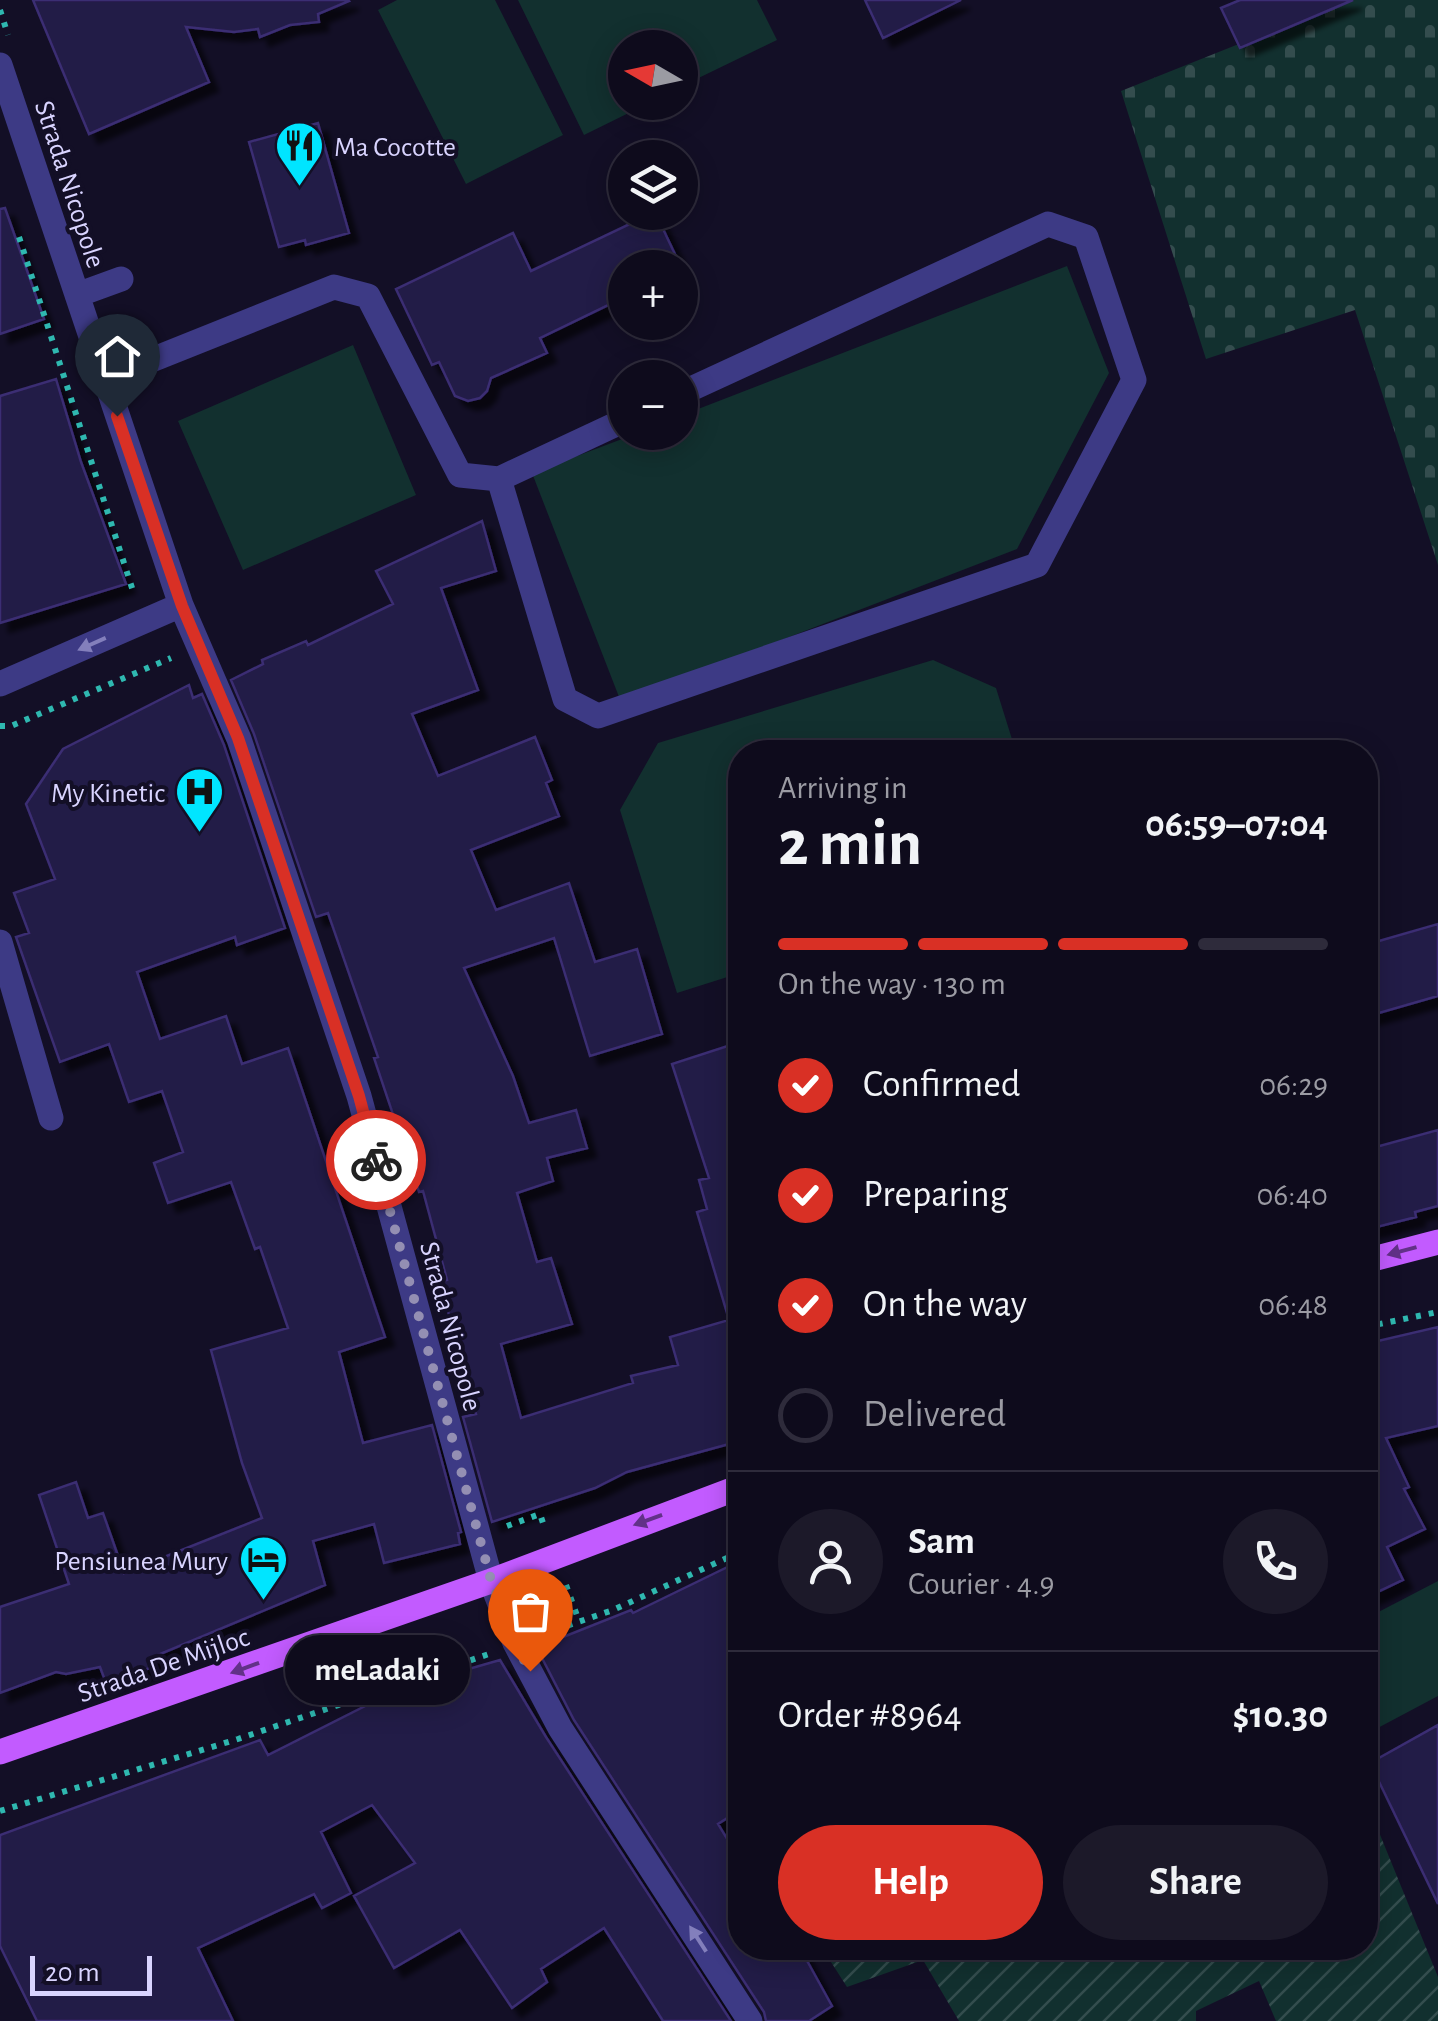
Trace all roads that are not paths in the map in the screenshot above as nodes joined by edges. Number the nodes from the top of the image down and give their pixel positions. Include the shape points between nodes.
1 (0, 66) edge
2 (121, 279) dead end
3 (77, 295) junction
4 (104, 378) junction
5 (698, 386) edge
6 (608, 428) edge
7 (498, 478) junction
8 (182, 606) junction
9 (0, 684) edge
10 (0, 942) edge
11 (52, 1118) dead end
12 (1438, 1242) edge
13 (1378, 1258) edge
14 (728, 1491) edge
15 (491, 1580) junction
16 (0, 1752) edge
17 (750, 2021) edge

1 - 3 street, Strada Nicopole
2 - 3 street
3 - 4 street, Strada Nicopole
4 - 7 street via 334,287 368,296 460,475
4 - 8 street, Strada Nicopole
5 - 7 street via 1048,224 1086,237 1134,380 1036,565 598,716 565,699
6 - 7 street
8 -> 9 street
8 - 15 street, Strada Nicopole via 238,738 359,1096
10 - 11 street
12 -> 13 main road
14 -> 15 main road, Strada De Mijloc
15 -> 16 main road, Strada De Mijloc
17 -> 15 street, Strada Nicopole via 560,1728

